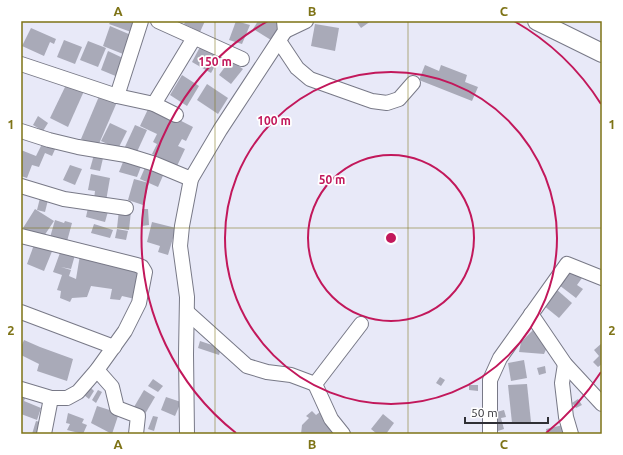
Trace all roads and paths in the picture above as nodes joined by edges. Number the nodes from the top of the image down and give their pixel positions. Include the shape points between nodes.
1 (141, 21) edge
2 (158, 21) edge
3 (306, 21) edge
4 (537, 21) edge
5 (282, 31) edge
6 (194, 38) junction
7 (602, 53) edge
8 (242, 59) dead end
9 (21, 64) edge
10 (413, 83) dead end
11 (117, 96) junction
12 (154, 104) junction
13 (176, 115) dead end
14 (21, 131) edge
15 (191, 179) junction
16 (21, 186) edge
17 (126, 208) dead end
18 (21, 236) edge
19 (602, 278) edge
20 (21, 312) edge
21 (187, 312) junction
22 (531, 314) junction
23 (361, 324) dead end
24 (114, 347) junction
25 (565, 364) junction
26 (97, 370) junction
27 (315, 384) junction
28 (21, 388) edge
29 (51, 398) junction
30 (602, 404) edge
31 (44, 434) edge
32 (136, 434) edge
33 (187, 434) edge
34 (343, 434) edge
35 (490, 434) edge
36 (571, 434) edge

1 - 11 street
2 - 6 street
3 - 5 street
4 - 7 main road
5 - 10 street via 298,68 310,79 372,101 387,103 399,99
5 - 15 street
6 - 8 street
6 - 12 street
9 - 11 street
11 - 12 street
12 - 13 street
14 - 15 street via 78,147 126,155
15 - 21 street via 180,246
16 - 17 street via 64,199
18 - 24 street via 142,267 145,272 139,303
19 - 22 street via 567,264
20 - 24 street
21 - 27 street via 247,366 291,375
21 - 33 street
22 - 25 street
22 - 35 street via 500,358 490,380
23 - 27 street
24 - 26 street
25 - 30 street
25 - 36 street via 562,383
26 - 29 street via 78,392 67,398
26 - 32 street via 112,387 117,408 138,416
27 - 34 street via 331,419
28 - 29 street
29 - 31 street

